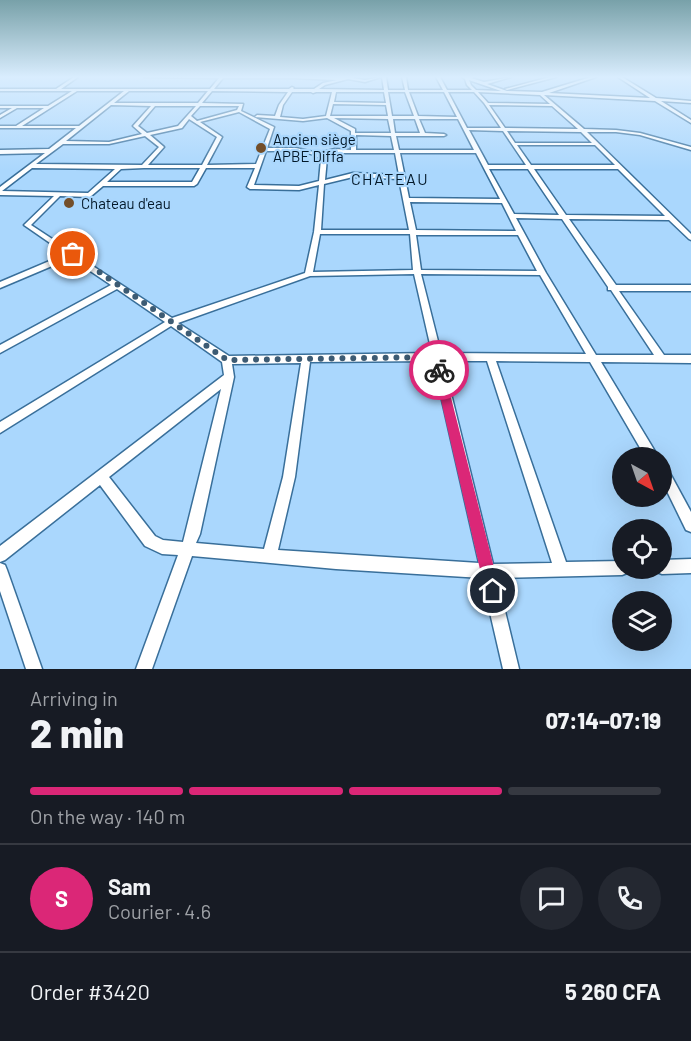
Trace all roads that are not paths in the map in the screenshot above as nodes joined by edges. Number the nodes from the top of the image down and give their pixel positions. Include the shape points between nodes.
1 (15, 108) edge
2 (46, 108) edge
3 (104, 108) edge
4 (150, 108) edge
5 (196, 108) edge
6 (240, 108) joint
7 (280, 108) edge
8 (330, 108) edge
9 (389, 108) edge
10 (413, 108) edge
11 (455, 108) edge
12 (489, 108) edge
13 (558, 108) edge
14 (669, 108) edge
15 (249, 116) junction
16 (0, 117) edge
17 (189, 117) junction
18 (328, 117) junction
19 (390, 117) junction
20 (416, 117) junction
21 (277, 118) junction
22 (461, 118) junction
23 (197, 122) junction
24 (691, 122) edge
25 (0, 127) edge
26 (16, 127) junction
27 (80, 127) junction
28 (465, 129) junction
29 (503, 129) junction
30 (582, 130) junction
31 (353, 134) junction
32 (394, 135) junction
33 (423, 135) junction
34 (444, 135) dead end
35 (149, 136) junction
36 (60, 142) junction
37 (513, 144) junction
38 (597, 144) junction
39 (690, 148) edge
40 (265, 150) junction
41 (354, 151) junction
42 (0, 152) edge
43 (49, 152) junction
44 (397, 152) junction
45 (479, 152) junction
46 (319, 154) junction
47 (30, 166) junction
48 (204, 166) junction
49 (257, 166) junction
50 (120, 167) junction
51 (143, 167) junction
52 (486, 167) junction
53 (529, 167) junction
54 (620, 167) junction
55 (401, 177) junction
56 (0, 182) edge
57 (10, 182) junction
58 (323, 183) junction
59 (102, 184) junction
60 (0, 192) edge
61 (59, 194) junction
62 (407, 200) junction
63 (505, 201) junction
64 (514, 216) junction
65 (562, 217) junction
66 (670, 218) junction
67 (317, 232) junction
68 (521, 233) junction
69 (412, 234) junction
70 (691, 238) edge
71 (73, 254) junction
72 (417, 272) junction
73 (542, 273) junction
74 (309, 274) junction
75 (0, 285) edge
76 (117, 285) junction
77 (611, 288) junction
78 (691, 288) edge
79 (171, 322) junction
80 (0, 349) edge
81 (436, 357) junction
82 (490, 357) junction
83 (592, 358) junction
84 (662, 359) junction
85 (691, 359) edge
86 (227, 360) junction
87 (306, 360) junction
88 (229, 377) junction
89 (0, 428) edge
90 (647, 447) edge
91 (101, 476) junction
92 (672, 489) edge
93 (691, 525) edge
94 (187, 551) junction
95 (0, 555) edge
96 (269, 557) junction
97 (691, 566) edge
98 (672, 567) edge
99 (612, 568) edge
100 (561, 569) junction
101 (0, 570) edge
102 (488, 571) junction
103 (34, 669) edge
104 (144, 669) edge
105 (511, 669) edge

1 - 16 street
2 - 26 street
3 - 27 street
4 - 35 street via 135,126
5 - 17 street
6 - 15 street
6 - 23 street
7 - 21 street
8 - 18 street
9 - 19 street
10 - 20 street
11 - 22 street
12 - 29 street
13 - 30 street
14 - 24 street
15 - 21 street
15 - 40 street via 272,128
17 - 23 street
17 - 35 street via 180,127
18 - 19 street
18 - 21 street
18 - 31 street via 349,127
19 - 20 street
19 - 32 street
20 - 22 street
20 - 33 street
22 - 28 street
23 - 48 street via 220,137
25 - 26 street
26 - 27 street
27 - 36 street
28 - 29 street
28 - 45 street
29 - 30 street
29 - 37 street
30 - 38 street
30 - 39 street via 640,134
31 - 32 street
31 - 41 street
32 - 33 street
32 - 44 street
33 - 34 street
35 - 36 street via 109,143
35 - 51 street via 162,147
36 - 43 street
37 - 38 street
37 - 53 street
38 - 54 street
40 - 46 street
40 - 49 street
41 - 44 street
41 - 46 street
42 - 43 street
43 - 47 street
44 - 45 street
44 - 55 street
45 - 52 street
46 - 58 street via 325,160
47 - 50 street
47 - 57 street
48 - 49 street
48 - 51 street
48 - 59 street via 194,184
49 - 58 street via 250,187 299,188
50 - 51 street
50 - 59 street
52 - 53 street
52 - 63 street
53 - 54 street
53 - 65 street
54 - 66 street
55 - 58 street via 353,175
55 - 62 street
56 - 57 street
57 - 60 street
58 - 67 street
59 - 61 street via 90,195
60 - 61 street
61 - 71 street via 27,225
62 - 63 street
62 - 69 street
63 - 64 street
64 - 65 street
64 - 68 street
65 - 66 street
65 - 77 street
66 - 70 street
67 - 69 street
67 - 74 street
68 - 69 street
68 - 73 street
69 - 72 street
71 - 75 street
71 - 76 street
72 - 73 street
72 - 74 street
72 - 81 street
73 - 83 street
74 - 79 street
76 - 79 street
76 - 80 street
77 - 78 street
77 - 84 street
79 - 86 street
79 - 89 street
81 - 82 street
81 - 87 street
81 - 102 street
82 - 83 street
82 - 100 street
83 - 84 street
83 - 90 street
84 - 85 street
86 - 87 street
86 - 88 street
87 - 96 street via 289,477
88 - 91 street
88 - 94 street
91 - 94 street via 150,542
91 - 95 street
92 - 93 street
94 - 96 street
94 - 104 street
96 - 102 street
97 - 98 street
99 - 100 street
100 - 102 street
101 - 103 street
102 - 105 street

